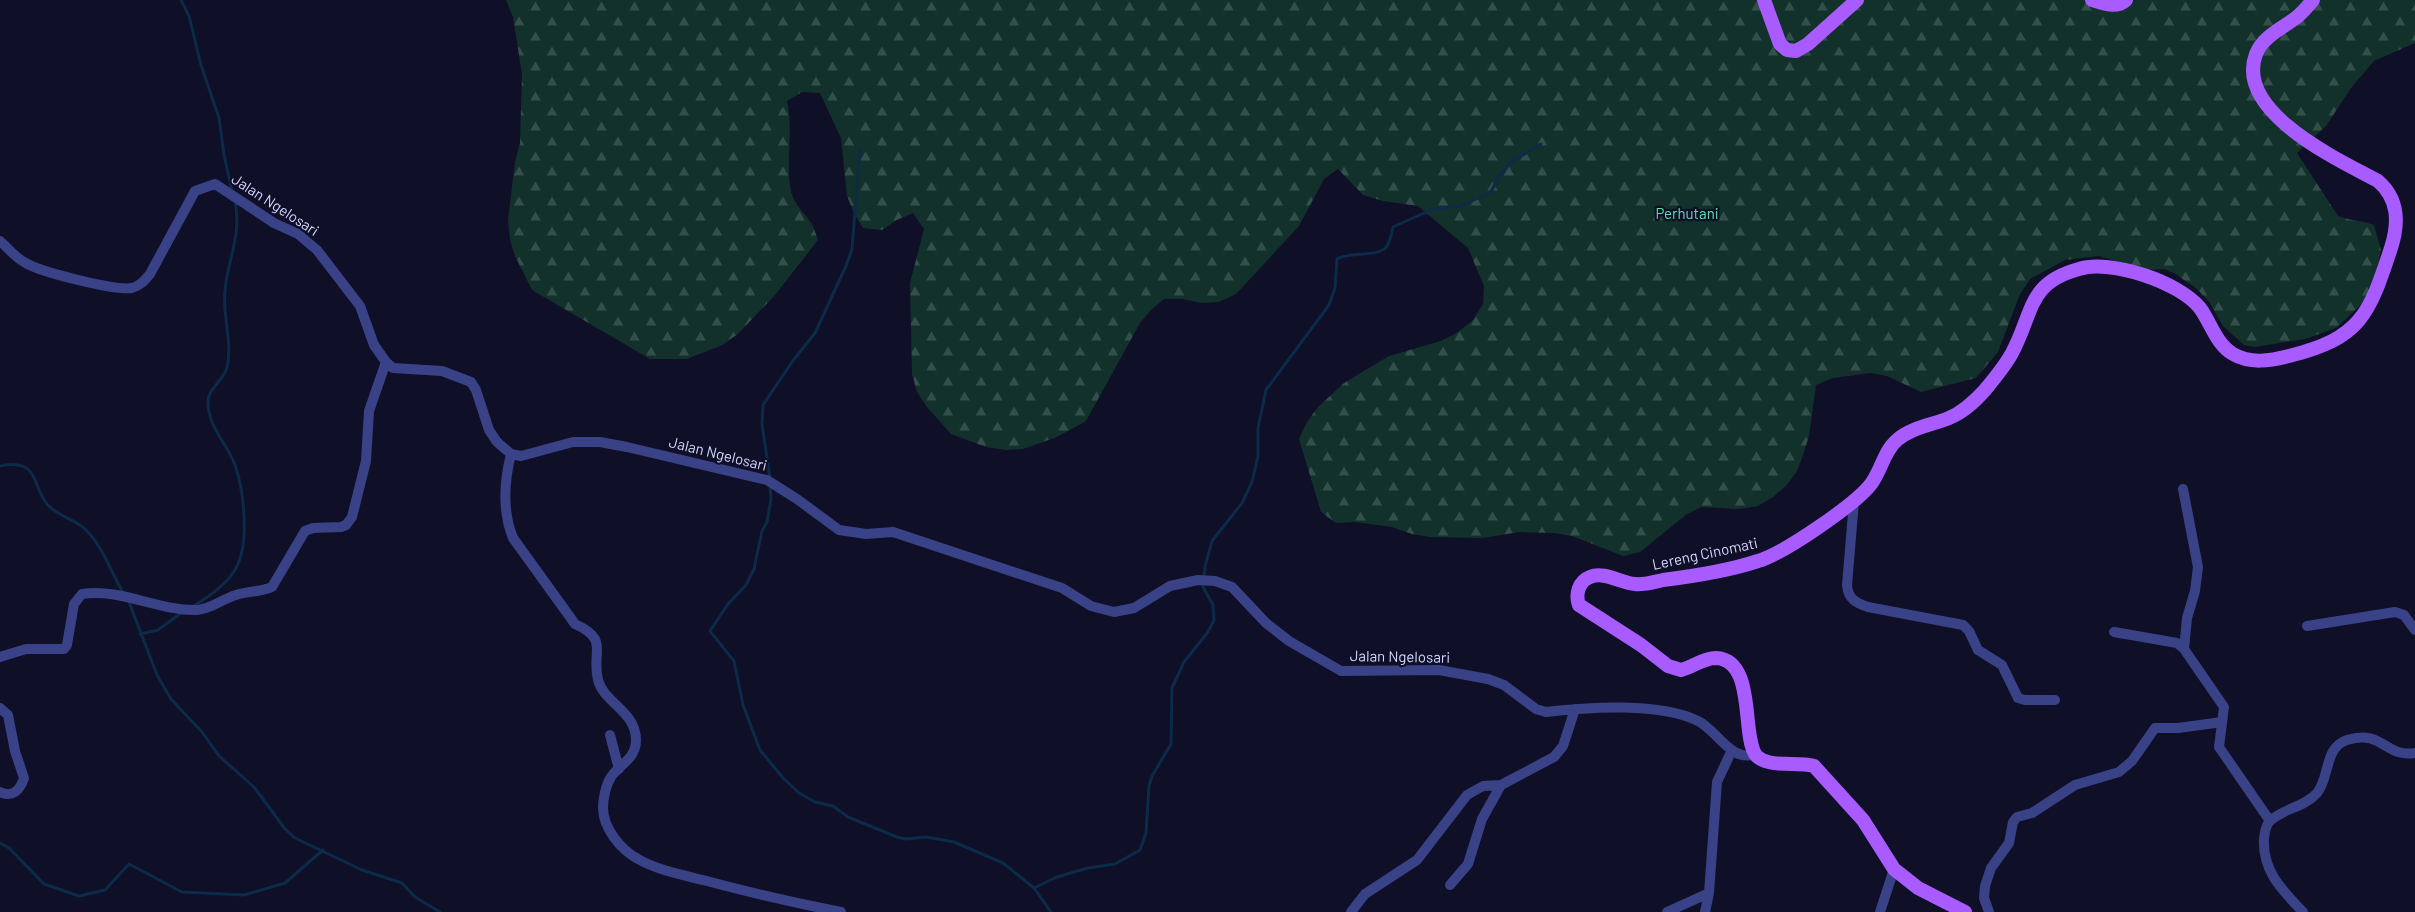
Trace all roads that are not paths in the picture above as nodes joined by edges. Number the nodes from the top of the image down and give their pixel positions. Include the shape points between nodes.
1 (1764, 0) edge
2 (1857, 0) edge
3 (2092, 0) edge
4 (2126, 0) edge
5 (2313, 0) edge
6 (0, 241) edge
7 (386, 362) junction
8 (511, 454) junction
9 (2182, 489) dead end
10 (1854, 501) junction
11 (2307, 626) dead end
12 (2415, 630) edge
13 (2114, 632) dead end
14 (2184, 649) junction
15 (0, 657) edge
16 (2055, 700) dead end
17 (0, 708) edge
18 (1575, 709) junction
19 (2222, 722) junction
20 (610, 735) dead end
21 (1732, 750) junction
22 (2415, 753) edge
23 (1755, 754) junction
24 (619, 769) junction
25 (1501, 785) junction
26 (0, 792) edge
27 (2270, 821) junction
28 (1894, 869) junction
29 (1450, 885) dead end
30 (1709, 893) junction
31 (841, 912) edge
32 (1350, 912) edge
33 (1667, 912) edge
34 (1705, 912) edge
35 (1880, 912) edge
36 (1965, 912) edge
37 (1989, 912) edge
38 (2303, 912) edge

1 - 2 main road via 1780,44 1797,51
3 - 4 main road via 2114,5
5 - 10 main road, Lereng Cinomati via 2256,52 2254,80 2277,116 2311,145 2378,181 2394,200 2397,217 2393,241 2377,290 2354,327 2335,341 2310,351 2255,361 2222,345 2201,310 2176,288 2104,266 2065,273 2040,290 2012,353 1986,389 1971,405 1951,417 1909,432 1895,442 1872,483
6 - 7 street, Jalan Ngelosari via 25,263 39,269 89,282 135,287 150,274 195,191 215,184 298,234 317,250 360,306 374,345
7 - 8 street via 393,368 442,371 471,382 489,430
7 - 15 street via 369,411 366,461 350,521 305,531 272,587 233,595 206,608 186,609 89,593 74,603 64,649 26,649
8 - 18 street, Jalan Ngelosari via 521,456 573,442 600,442 741,472 771,483 839,530 866,534 894,532 1062,588 1103,610 1124,611 1170,586 1215,581 1232,587 1289,641 1341,671 1439,670 1504,685 1546,712
8 - 24 street via 505,511 513,538 575,624 590,630 595,637 599,682 632,724 634,752
9 - 14 street via 2198,567
10 - 16 street via 1847,585 1850,597 1868,607 1963,625 1978,650 2004,667 2018,698
10 - 23 main road, Lereng Cinomati via 1783,550 1756,562 1636,584 1595,575 1580,586 1579,605 1668,666 1681,670 1715,658 1731,665 1744,691
11 - 12 street via 2395,612 2404,615
13 - 14 street via 2173,642
14 - 19 street via 2222,702
17 - 26 street via 8,716 24,778 14,793
18 - 21 street, Jalan Ngelosari via 1619,707 1686,716 1701,722
18 - 25 street via 1563,746 1554,757
19 - 27 street via 2219,747
19 - 37 street via 2155,728 2132,761 2119,772 2075,785 2032,813 2017,817 2009,843 1990,868 1984,898
20 - 24 street
21 - 23 street via 1744,756
21 - 30 street via 1717,782
22 - 27 street via 2395,751 2373,737 2337,744 2316,795
23 - 28 main road via 1768,761 1814,766 1863,820
24 - 31 street via 605,792 605,822 619,844 636,858 669,872
25 - 29 street via 1482,819 1468,864
25 - 32 street via 1483,786 1467,795 1417,860 1365,894
27 - 38 street via 2264,842 2270,873
28 - 35 street
28 - 36 main road via 1918,888
30 - 33 street
30 - 34 street

